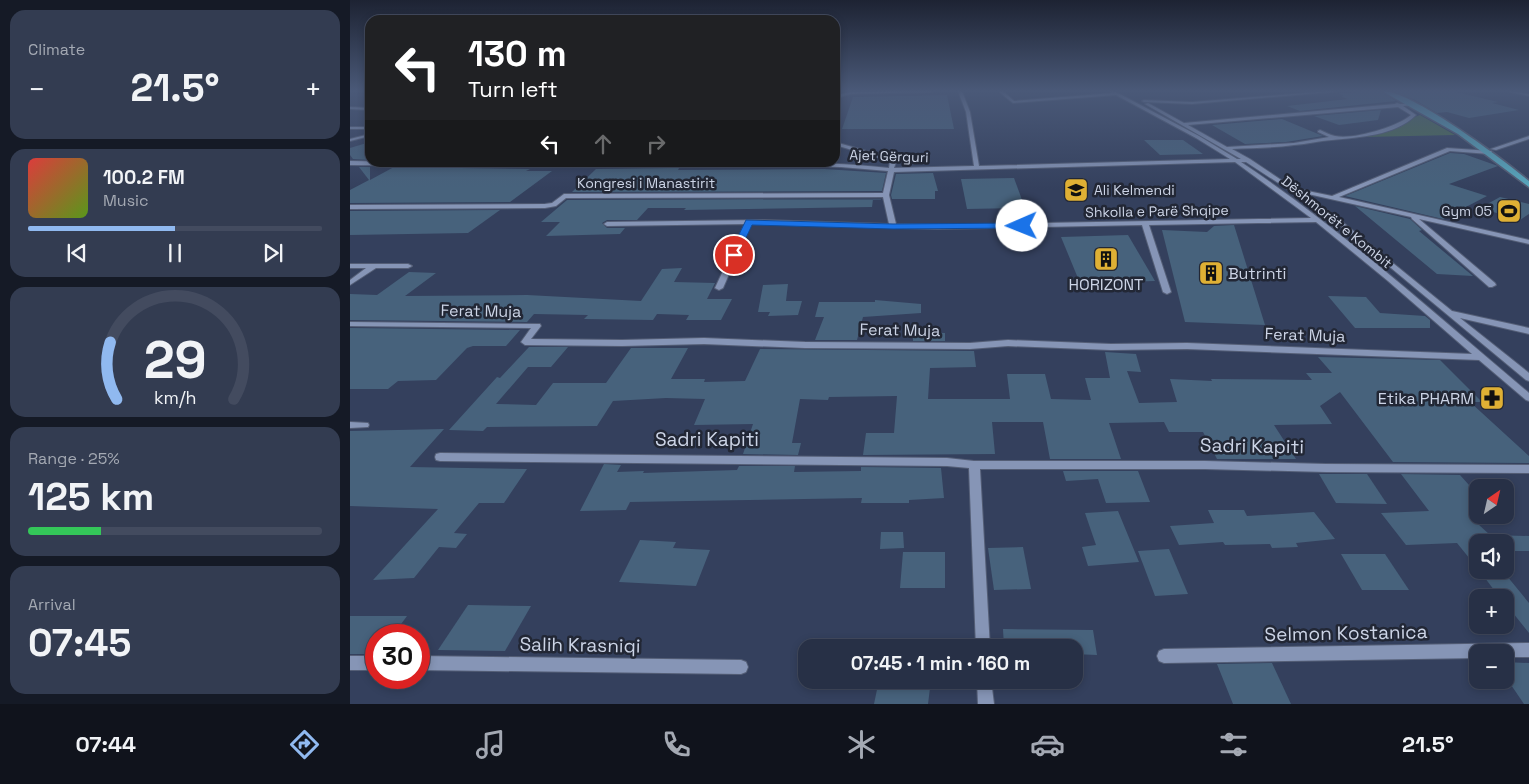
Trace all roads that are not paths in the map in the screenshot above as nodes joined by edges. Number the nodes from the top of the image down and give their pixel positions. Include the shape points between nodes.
1 (970, 124) edge
2 (1172, 124) joint
3 (1184, 124) joint
4 (1401, 124) edge
5 (1446, 124) edge
6 (1452, 124) edge
7 (350, 128) edge
8 (365, 128) edge
9 (1320, 131) dead end
10 (365, 136) edge
11 (1529, 137) edge
12 (1335, 138) junction
13 (350, 140) edge
14 (840, 144) edge
15 (1228, 148) junction
16 (1216, 149) junction
17 (1491, 151) junction
18 (1236, 160) junction
19 (1248, 160) junction
20 (350, 163) edge
21 (365, 163) edge
22 (840, 165) edge
23 (977, 167) junction
24 (892, 170) junction
25 (1529, 176) edge
26 (1529, 184) edge
27 (1274, 188) junction
28 (1289, 188) junction
29 (886, 195) junction
30 (1332, 198) junction
31 (350, 207) edge
32 (1412, 216) junction
33 (1318, 220) junction
34 (749, 222) junction
35 (1145, 223) junction
36 (607, 224) dead end
37 (893, 226) junction
38 (1529, 242) edge
39 (350, 266) edge
40 (374, 266) junction
41 (408, 266) dead end
42 (350, 283) edge
43 (1492, 285) dead end
44 (719, 288) dead end
45 (1168, 292) dead end
46 (1448, 312) junction
47 (350, 324) edge
48 (1529, 331) edge
49 (1480, 357) junction
50 (1529, 378) edge
51 (1528, 397) edge
52 (350, 425) edge
53 (364, 425) dead end
54 (440, 457) dead end
55 (974, 465) junction
56 (1529, 469) edge
57 (983, 639) edge
58 (1529, 650) edge
59 (1164, 656) dead end
60 (350, 662) edge
61 (365, 663) edge
62 (430, 663) edge
63 (741, 667) dead end
64 (985, 689) edge
65 (986, 704) edge

1 - 23 street
2 - 3 street
2 - 16 street, Dëshmorët e Kombit
3 - 15 street, Dëshmorët e Kombit
4 - 12 street via 1368,134
5 - 17 main road
6 - 17 main road
7 - 8 street
9 - 12 street
10 - 13 street
11 - 17 street
12 - 15 street
14 - 24 street via 888,157 893,162
15 - 16 street
15 - 19 street, Dëshmorët e Kombit
16 - 18 street, Dëshmorët e Kombit
17 - 25 main road
17 - 26 main road
17 - 30 street via 1450,149
18 - 19 street, Ajet Gërguri
18 - 23 street, Ajet Gërguri
18 - 27 street, Dëshmorët e Kombit
19 - 28 street, Dëshmorët e Kombit
20 - 21 street, Ajet Gërguri
22 - 24 street, Ajet Gërguri
23 - 24 street, Ajet Gërguri
24 - 29 street
27 - 28 street
27 - 33 street, Dëshmorët e Kombit
28 - 30 street
28 - 46 street, Dëshmorët e Kombit via 1328,213
29 - 31 street, Kongresi i Manastirit via 564,196 554,205 545,206
29 - 37 street
30 - 32 street
32 - 38 street
32 - 43 street
33 - 35 street, Shkolla e Parë Shqipe
33 - 49 street, Dëshmorët e Kombit
34 - 36 street, Shkolla e Parë Shqipe
34 - 37 street, Shkolla e Parë Shqipe
34 - 44 street
35 - 37 street, Shkolla e Parë Shqipe
35 - 45 street
39 - 40 street
40 - 41 street
40 - 42 street
46 - 48 street
46 - 50 street, Dëshmorët e Kombit
47 - 49 street, Ferat Muja via 537,326 525,342 1187,346
49 - 51 street, Dëshmorët e Kombit
52 - 53 street
54 - 55 street, Sadri Kapiti via 947,462
55 - 56 street, Sadri Kapiti
55 - 57 street
58 - 59 street, Selmon Kostanica
60 - 61 street
62 - 63 street, Salih Krasniqi
64 - 65 street

